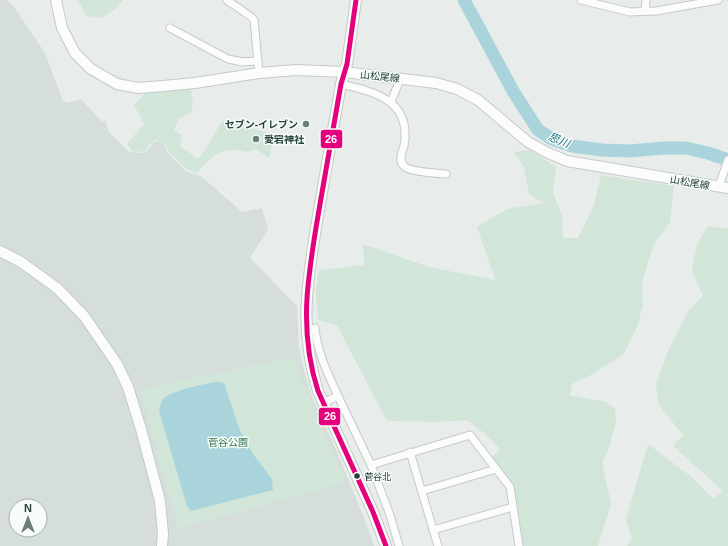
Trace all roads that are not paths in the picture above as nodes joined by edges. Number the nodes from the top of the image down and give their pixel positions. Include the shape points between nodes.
1 (56, 0) edge
2 (227, 0) edge
3 (356, 0) edge
4 (581, 0) edge
5 (646, 0) edge
6 (718, 0) edge
7 (645, 11) junction
8 (170, 28) dead end
9 (257, 61) junction
10 (344, 72) junction
11 (259, 73) junction
12 (400, 78) junction
13 (341, 84) junction
14 (390, 102) junction
15 (727, 164) edge
16 (446, 174) dead end
17 (724, 187) edge
18 (0, 251) edge
19 (315, 328) dead end
20 (338, 396) junction
21 (323, 403) junction
22 (410, 452) junction
23 (371, 464) junction
24 (496, 469) junction
25 (422, 491) junction
26 (513, 507) junction
27 (433, 530) junction
28 (162, 546) edge
29 (386, 546) edge
30 (399, 546) edge
31 (438, 546) edge
32 (519, 546) edge

1 - 11 main road, 山松尾線 via 62,28 75,53 91,70 117,84 138,88 195,83
2 - 9 street via 253,17
3 - 10 main road
4 - 7 street via 630,12
5 - 7 street
6 - 7 street
8 - 9 street via 228,59
9 - 11 street
10 - 11 main road, 山松尾線 via 296,70
10 - 12 main road, 山松尾線
10 - 13 main road
12 - 14 street
12 - 17 main road, 山松尾線 via 458,89 478,100 528,142 567,160
13 - 14 street via 365,90
13 - 21 main road via 311,256 306,305 307,345 312,373
14 - 16 street via 399,110 403,121 404,144 401,160 404,166 409,170
15 - 17 street
18 - 28 main road via 21,262 57,288 84,316 117,364 128,387 160,501
19 - 20 street via 322,361
20 - 21 street
20 - 23 street
21 - 29 main road
22 - 23 street
22 - 24 street via 470,435
22 - 25 street
23 - 30 street
24 - 25 street
24 - 26 street via 510,487
25 - 27 street
26 - 27 street
26 - 32 street
27 - 31 street

